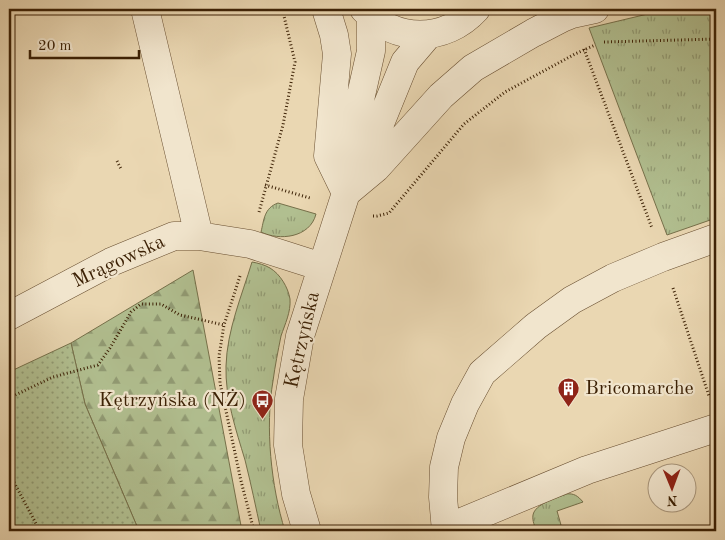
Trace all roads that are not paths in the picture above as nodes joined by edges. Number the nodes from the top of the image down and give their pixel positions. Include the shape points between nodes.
1 (145, 9) edge
2 (326, 9) edge
3 (476, 9) edge
4 (595, 9) edge
5 (368, 13) edge
6 (428, 35) junction
7 (356, 153) junction
8 (346, 193) junction
9 (199, 236) junction
10 (716, 238) edge
11 (322, 266) junction
12 (9, 316) edge
13 (716, 428) edge
14 (446, 530) edge
15 (308, 531) edge

1 - 9 street
2 - 8 street via 337,54 328,156
3 - 6 street via 449,29
4 - 8 street via 562,18 474,68 441,96 376,168
5 - 6 street via 398,32
5 - 7 street via 371,51 356,122
6 - 7 street via 406,62 379,126
7 - 8 street, Kętrzyńska
8 - 11 street, Kętrzyńska
9 - 11 street, Mrągowska via 250,244
9 - 12 street, Mrągowska via 174,236 111,262
10 - 14 street via 613,278 572,300 482,373 451,438 444,467
11 - 15 street, Kętrzyńska via 300,336 289,400 288,445 296,494
13 - 14 street via 587,470

